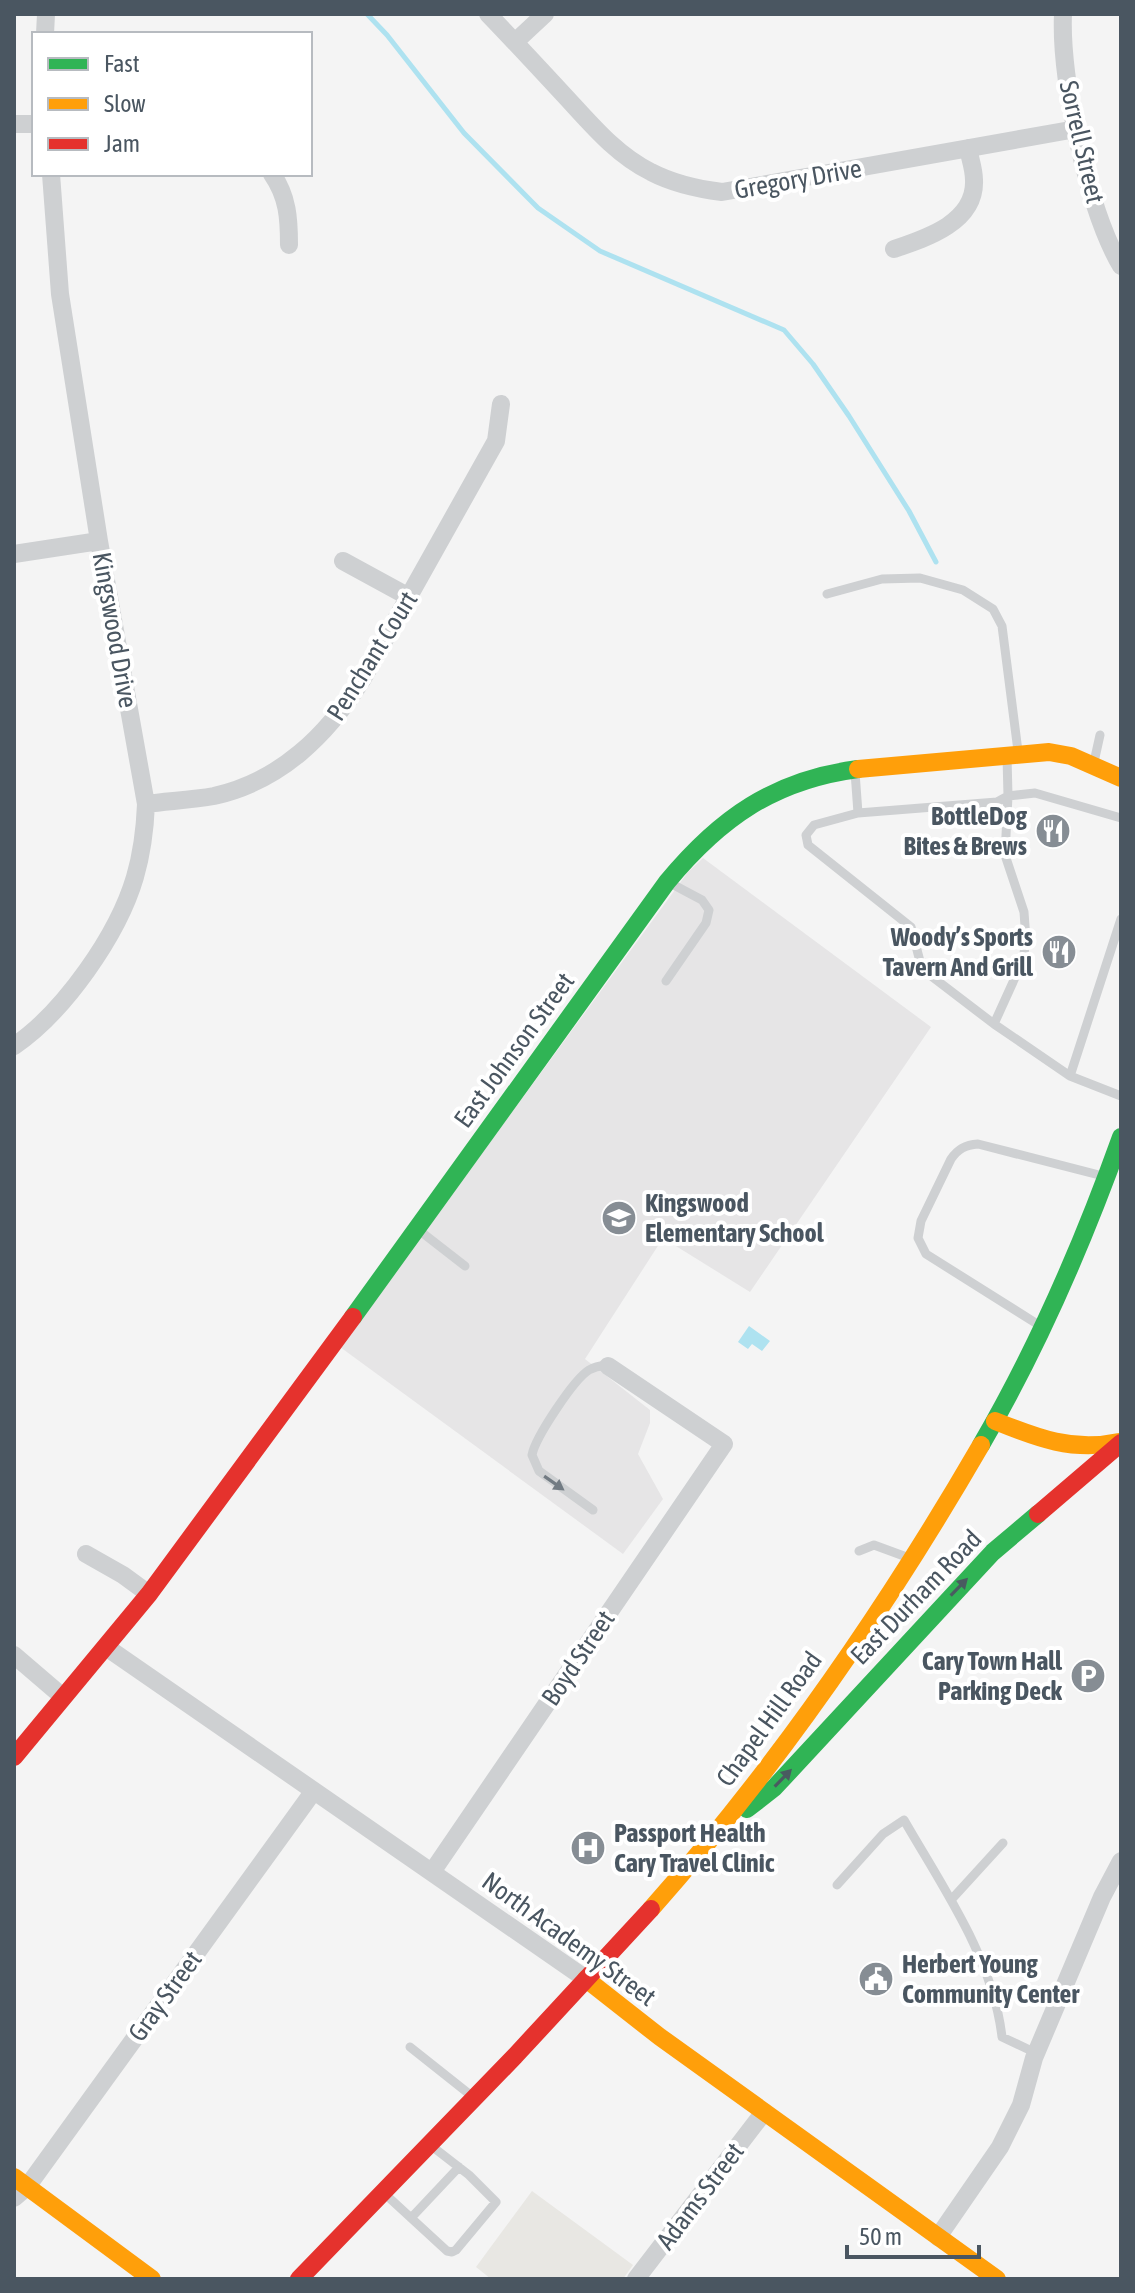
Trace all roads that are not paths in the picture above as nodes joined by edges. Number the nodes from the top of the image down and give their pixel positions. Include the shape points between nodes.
1 (488, 14) edge
2 (545, 14) edge
3 (1063, 14) edge
4 (515, 42) junction
5 (1076, 129) junction
6 (968, 148) junction
7 (51, 176) edge
8 (273, 176) edge
9 (289, 245) dead end
10 (894, 249) dead end
11 (1121, 266) edge
12 (501, 404) dead end
13 (99, 541) junction
14 (14, 554) edge
15 (343, 561) dead end
16 (827, 594) dead end
17 (409, 597) junction
18 (1100, 735) dead end
19 (1013, 755) junction
20 (1094, 765) junction
21 (855, 770) junction
22 (1121, 778) edge
23 (1008, 796) junction
24 (146, 804) junction
25 (858, 813) junction
26 (1121, 818) edge
27 (667, 882) junction
28 (1121, 919) edge
29 (666, 981) dead end
30 (994, 1024) junction
31 (14, 1046) edge
32 (1070, 1076) junction
33 (1121, 1096) edge
34 (1121, 1137) edge
35 (1106, 1177) junction
36 (417, 1229) junction
37 (465, 1266) dead end
38 (1042, 1327) junction
39 (608, 1366) joint
40 (995, 1421) junction
41 (1121, 1442) edge
42 (593, 1510) dead end
43 (859, 1551) dead end
44 (86, 1554) dead end
45 (912, 1559) junction
46 (149, 1594) junction
47 (106, 1647) junction
48 (14, 1655) edge
49 (63, 1697) junction
50 (14, 1757) edge
51 (313, 1792) junction
52 (722, 1826) junction
53 (1003, 1843) dead end
54 (432, 1872) junction
55 (1118, 1873) edge
56 (837, 1885) dead end
57 (951, 1900) junction
58 (586, 1979) junction
59 (410, 2047) dead end
60 (1036, 2053) junction
61 (473, 2097) junction
62 (764, 2112) junction
63 (429, 2144) junction
64 (459, 2167) junction
65 (18, 2187) edge
66 (382, 2192) junction
67 (411, 2218) junction
68 (938, 2237) junction
69 (140, 2275) edge
70 (299, 2279) edge
71 (636, 2279) edge
72 (997, 2279) edge

1 - 4 street, Gregory Drive
2 - 4 street
3 - 5 street, Sorrell Street
4 - 6 street, Gregory Drive via 622,153 649,172 701,189 722,192
5 - 6 street, Gregory Drive
5 - 11 street, Sorrell Street via 1101,224
6 - 10 street via 974,189 964,211 930,236
7 - 13 street, Kingswood Drive via 60,294
8 - 9 street via 289,212
12 - 17 street, Penchant Court via 496,441
13 - 14 street
13 - 24 street, Kingswood Drive
15 - 17 street
16 - 19 lane via 882,579 920,578 963,590 993,609 1002,626
17 - 24 street, Penchant Court via 341,713 308,748 240,787
18 - 20 lane
19 - 20 street, East Johnson Street via 1049,752
19 - 21 street, East Johnson Street
19 - 23 lane
20 - 22 street, East Johnson Street
21 - 25 lane
21 - 27 street, East Johnson Street via 788,785 760,799 703,841
23 - 25 lane via 997,802
23 - 26 lane via 1035,793
23 - 30 lane via 1005,855 1024,912 1026,940 1023,960
24 - 31 street, Kingswood Drive via 142,848 122,910 69,993
25 - 30 lane via 814,825 806,835 808,845 911,927 922,969
27 - 29 lane via 702,900 709,910 706,923
27 - 36 street, East Johnson Street
28 - 32 lane
30 - 32 lane
32 - 33 lane
34 - 35 street, Chapel Hill Road
35 - 38 street, Chapel Hill Road
35 - 38 lane via 969,1144 951,1159 921,1221 918,1238 926,1254
36 - 37 lane
36 - 46 street, East Johnson Street
38 - 40 street, Chapel Hill Road
39 -> 42 lane via 586,1372 534,1444 532,1461 543,1475
39 - 54 street, Boyd Street via 724,1444
40 - 41 street, East Durham Road via 1062,1447
40 - 45 street, Chapel Hill Road
52 -> 41 street, East Durham Road via 774,1788 993,1552
43 - 45 lane via 874,1545
44 - 46 street
45 - 52 street, Chapel Hill Road
46 - 47 street, East Johnson Street
47 - 49 street, East Johnson Street
47 - 51 street, North Academy Street
48 - 49 street
49 - 50 street, East Johnson Street
51 - 54 street, North Academy Street
51 - 65 street, Gray Street
52 - 58 street, Chapel Hill Road
53 - 57 lane
54 - 58 street, North Academy Street
55 - 60 street
56 - 57 lane via 883,1834 904,1820
57 - 60 lane via 984,1966 1002,2037
58 - 61 street, Chapel Hill Road
58 - 62 street, North Academy Street
59 - 61 lane
60 - 68 street via 1021,2105 1000,2147
61 - 63 street, Chapel Hill Road
62 - 68 street, North Academy Street
62 - 71 street, Adams Street
63 - 64 lane
63 - 66 street, Chapel Hill Road
64 - 67 lane
64 - 67 lane via 496,2202 455,2251 447,2251
65 - 69 street
66 - 67 lane
66 - 70 street, Chapel Hill Road
68 - 72 street, North Academy Street

